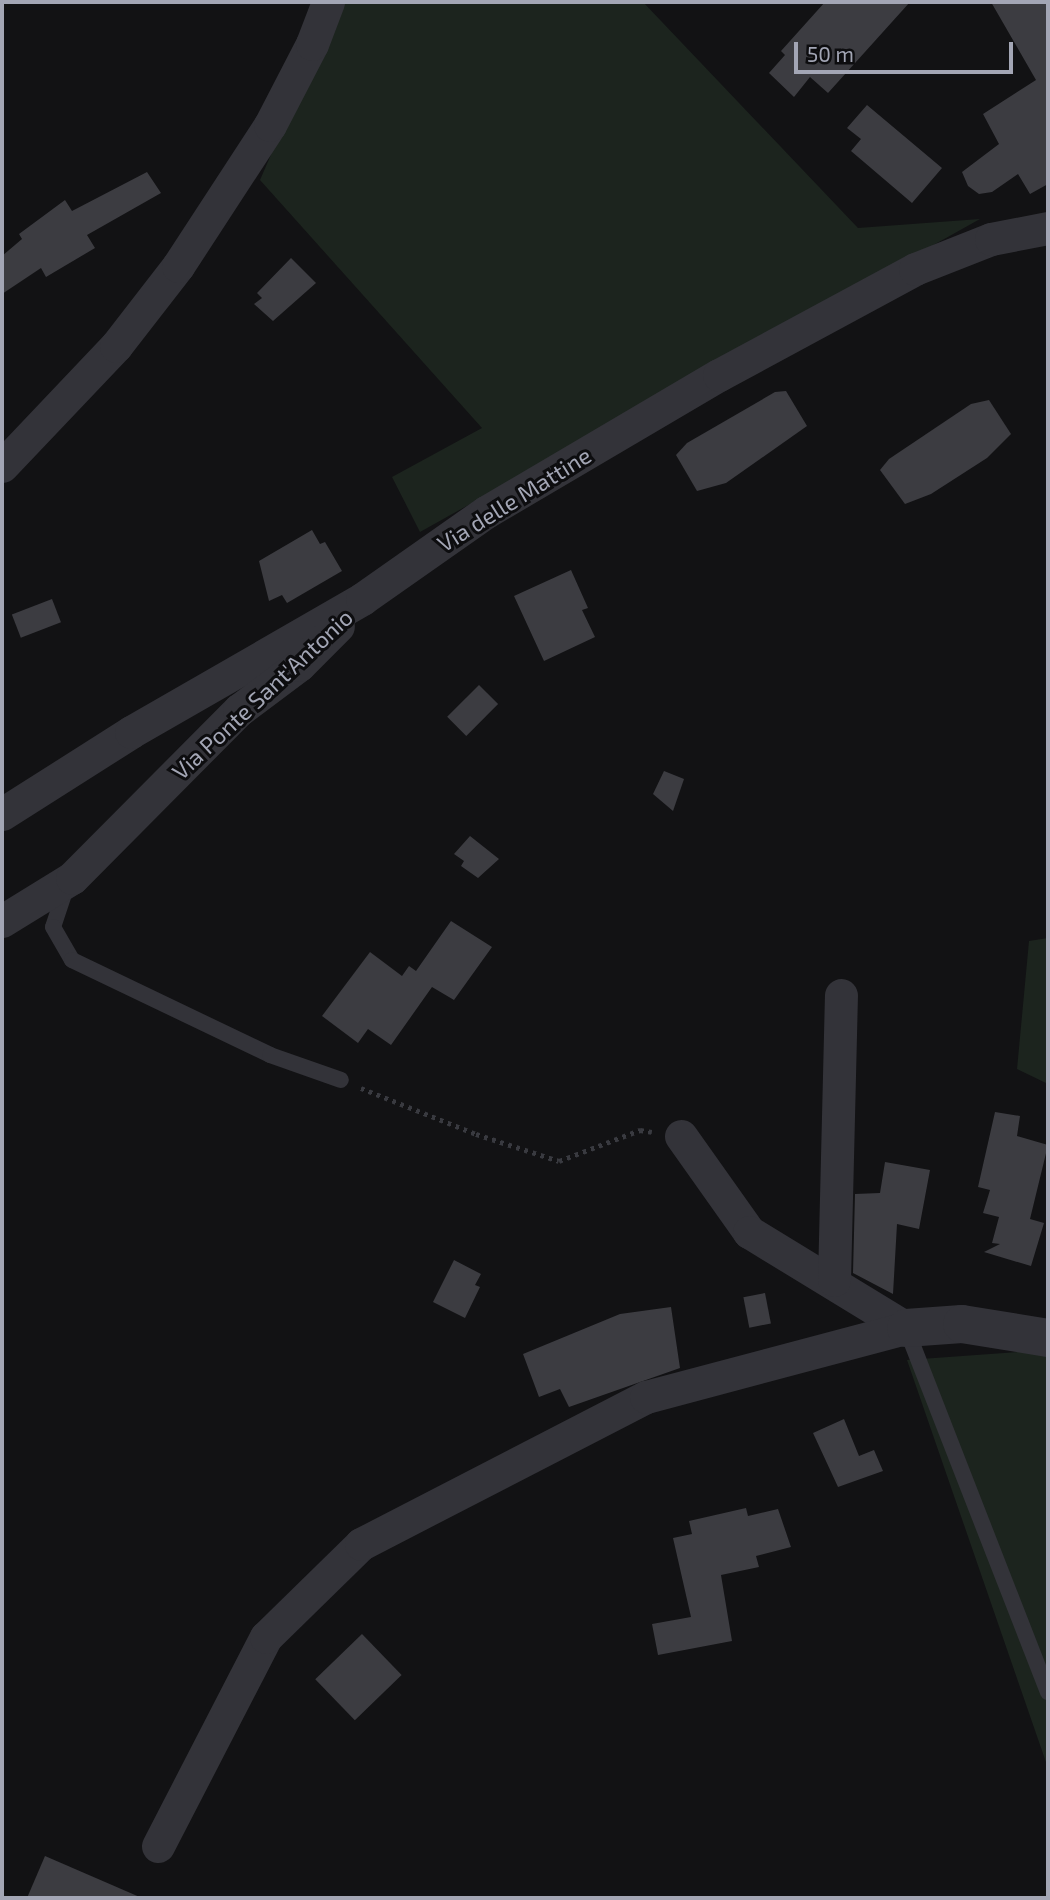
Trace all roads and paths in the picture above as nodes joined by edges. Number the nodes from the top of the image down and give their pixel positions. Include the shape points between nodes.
1 (328, 2) edge
2 (1048, 228) edge
3 (2, 466) edge
4 (362, 599) junction
5 (2, 814) edge
6 (72, 878) junction
7 (2, 921) edge
8 (841, 995) dead end
9 (341, 1080) joint
10 (681, 1136) joint
11 (834, 1280) junction
12 (906, 1328) junction
13 (1048, 1338) edge
14 (1048, 1692) edge
15 (159, 1846) dead end

1 - 3 street via 270,125 178,266 116,346
2 - 4 street, Via delle Mattine via 991,239 903,275 719,375 486,512
4 - 5 street, Via delle Mattine via 131,732
4 - 6 street, Via Ponte Sant'Antonio via 299,665 239,710
6 - 7 street, Via Ponte Sant'Antonio
6 - 9 lane, Via Ponte Sant'Antonio via 57,904 53,927 72,960 270,1055
8 - 11 street
9 - 10 path via 476,1134 559,1161 640,1130
10 - 11 street via 749,1232
11 - 12 street
12 - 13 street via 962,1325
12 - 14 lane
12 - 15 street via 646,1397 360,1544 266,1637

